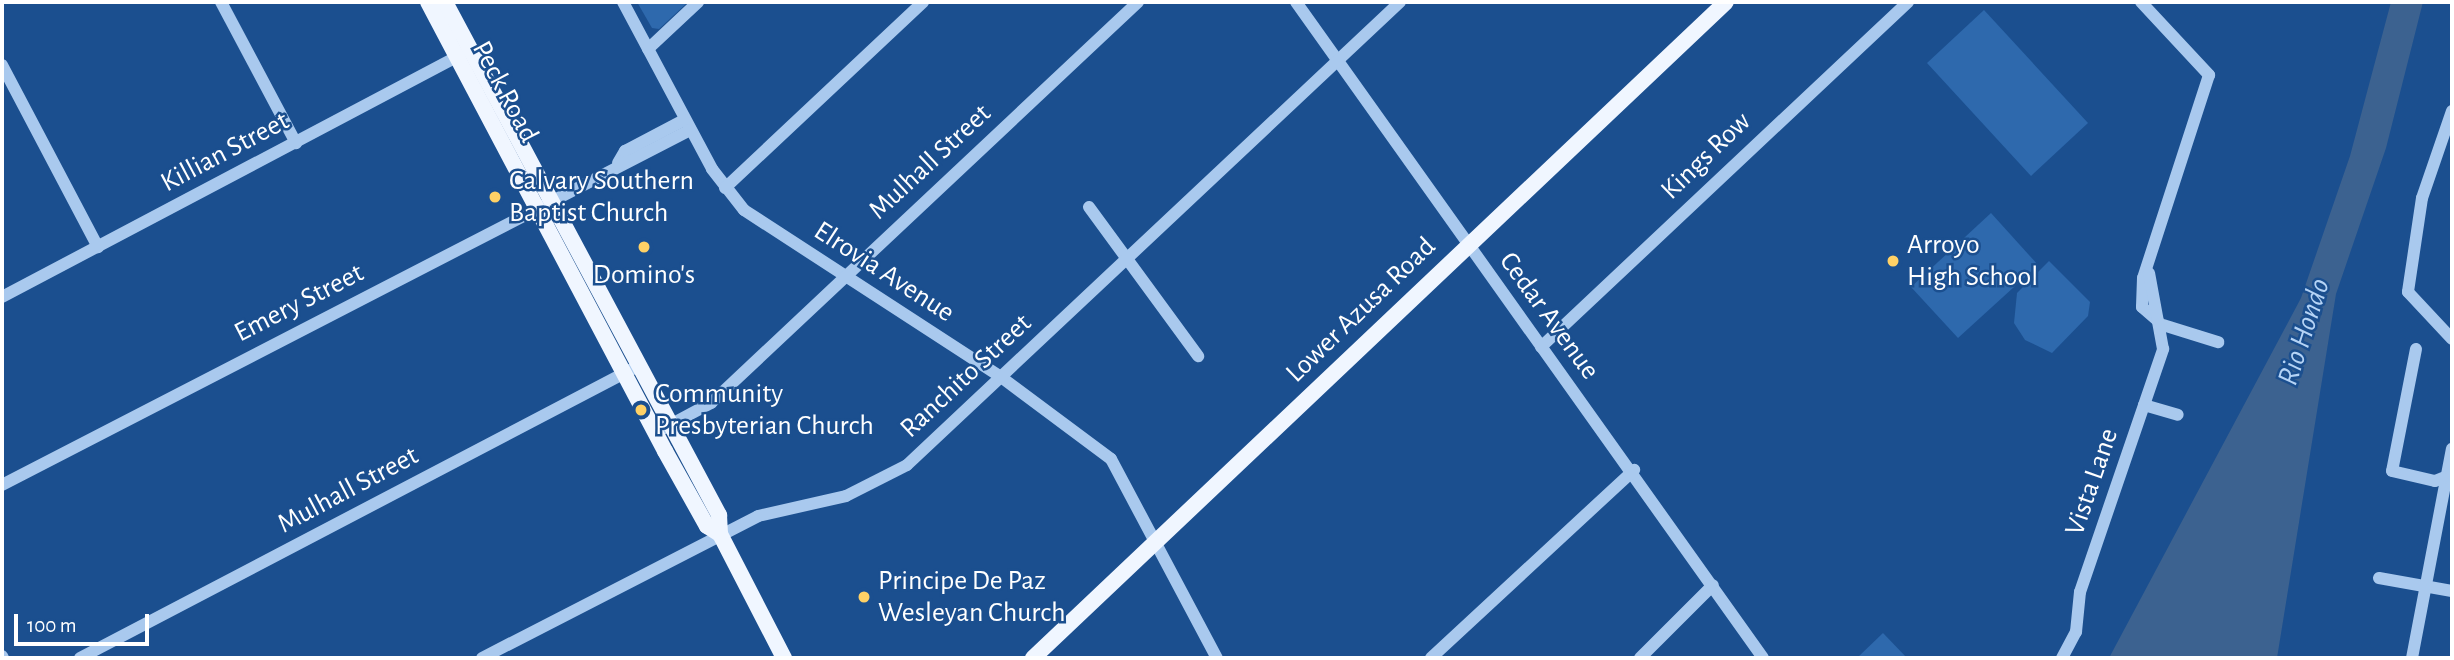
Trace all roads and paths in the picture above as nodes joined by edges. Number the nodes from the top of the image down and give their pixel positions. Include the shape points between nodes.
1 (221, 2) edge
2 (428, 2) edge
3 (445, 2) edge
4 (623, 2) edge
5 (698, 2) edge
6 (923, 2) edge
7 (1138, 2) edge
8 (1296, 2) edge
9 (1400, 2) edge
10 (1726, 2) edge
11 (1908, 2) edge
12 (2141, 2) edge
13 (648, 49) junction
14 (463, 53) junction
15 (1339, 59) junction
16 (3, 72) edge
17 (2452, 111) edge
18 (687, 125) junction
19 (296, 143) junction
20 (725, 188) junction
21 (544, 203) junction
22 (1089, 207) dead end
23 (1468, 245) junction
24 (98, 247) junction
25 (1126, 258) junction
26 (845, 274) junction
27 (2, 297) edge
28 (2160, 323) junction
29 (2452, 339) edge
30 (2217, 342) dead end
31 (1541, 347) junction
32 (2416, 349) dead end
33 (1198, 356) dead end
34 (631, 369) junction
35 (1001, 377) junction
36 (2144, 405) junction
37 (2178, 415) dead end
38 (662, 430) junction
39 (2452, 450) edge
40 (1634, 470) junction
41 (2450, 473) edge
42 (2, 485) edge
43 (720, 534) junction
44 (1157, 540) junction
45 (2379, 578) dead end
46 (1713, 585) junction
47 (2427, 586) junction
48 (2452, 591) edge
49 (80, 658) edge
50 (482, 658) edge
51 (783, 658) edge
52 (1033, 658) edge
53 (1217, 658) edge
54 (1431, 658) edge
55 (1640, 658) edge
56 (1763, 658) edge
57 (2062, 658) edge
58 (2412, 658) edge

1 - 19 street
2 - 14 main road, Peck Road
3 - 14 main road, Peck Road
4 - 13 street, Elrovia Avenue
5 - 13 street
6 - 20 street
7 - 26 street, Mulhall Street
8 - 15 street, Cedar Avenue
9 - 15 street, Ranchito Street
10 - 23 main road, Lower Azusa Road
11 - 31 street, Kings Row
12 - 28 street via 2209,75 2141,307
13 - 18 street, Elrovia Avenue
14 - 19 street, Killian Street
14 - 21 main road, Peck Road
15 - 23 street, Cedar Avenue
15 - 25 street, Ranchito Street
16 - 24 street
17 - 29 street via 2422,198 2408,292
18 - 20 street, Elrovia Avenue
18 - 21 street, Emery Street via 625,151 618,163
19 - 24 street, Killian Street
20 - 26 street, Elrovia Avenue via 765,225
21 - 34 main road, Peck Road
21 - 42 street, Emery Street
22 - 25 street
23 - 31 street, Cedar Avenue
23 - 44 main road, Lower Azusa Road
24 - 27 street, Killian Street
25 - 33 street
25 - 35 street, Ranchito Street
26 - 35 street, Elrovia Avenue
26 - 38 street, Mulhall Street via 711,403
28 - 30 street
28 - 36 street, Vista Lane via 2163,349
31 - 40 street, Cedar Avenue
32 - 41 street via 2392,471 2435,481
34 - 38 main road, Peck Road
34 - 49 street, Mulhall Street
35 - 43 street, Ranchito Street via 907,465 875,484 758,516
35 - 44 street, Elrovia Avenue via 1111,459
36 - 37 street
36 - 57 street, Vista Lane via 2080,592 2076,632
38 - 43 main road, Peck Road via 707,526
39 - 41 street
40 - 46 street, Cedar Avenue
40 - 54 street
41 - 47 street
43 - 50 street, Ranchito Street
43 - 51 main road, Peck Road
44 - 52 main road, Lower Azusa Road
44 - 53 street, Elrovia Avenue
45 - 47 street
46 - 55 street
46 - 56 street, Cedar Avenue
47 - 48 street
47 - 58 street

